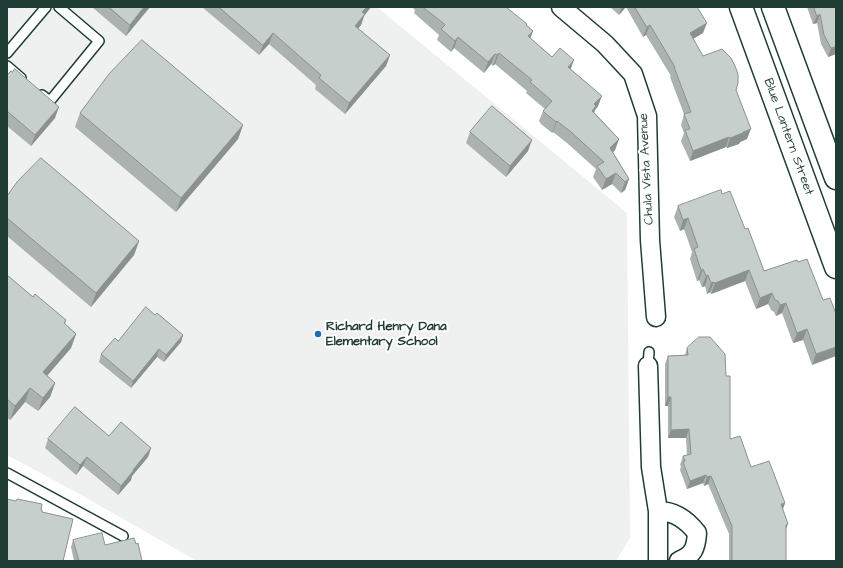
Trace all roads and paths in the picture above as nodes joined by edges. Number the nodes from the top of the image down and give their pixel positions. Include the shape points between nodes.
1 (46, 7) edge
2 (58, 7) edge
3 (561, 7) edge
4 (740, 7) edge
5 (772, 7) edge
6 (7, 53) edge
7 (7, 66) edge
8 (26, 81) edge
9 (38, 91) edge
10 (836, 178) edge
11 (836, 267) edge
12 (656, 317) dead end
13 (648, 359) dead end
14 (7, 473) edge
15 (658, 511) junction
16 (123, 536) dead end
17 (658, 561) edge
18 (679, 561) edge

1 - 6 lane
2 - 9 lane via 99,42 50,101
3 - 12 street, Chula Vista Avenue via 605,44 633,74 647,116 650,240
4 - 11 street, Blue Lantern Street
5 - 10 street
7 - 8 lane
13 - 15 street via 652,467
14 - 16 lane
15 - 17 street
15 - 18 street via 679,516 697,533 697,544 689,557

